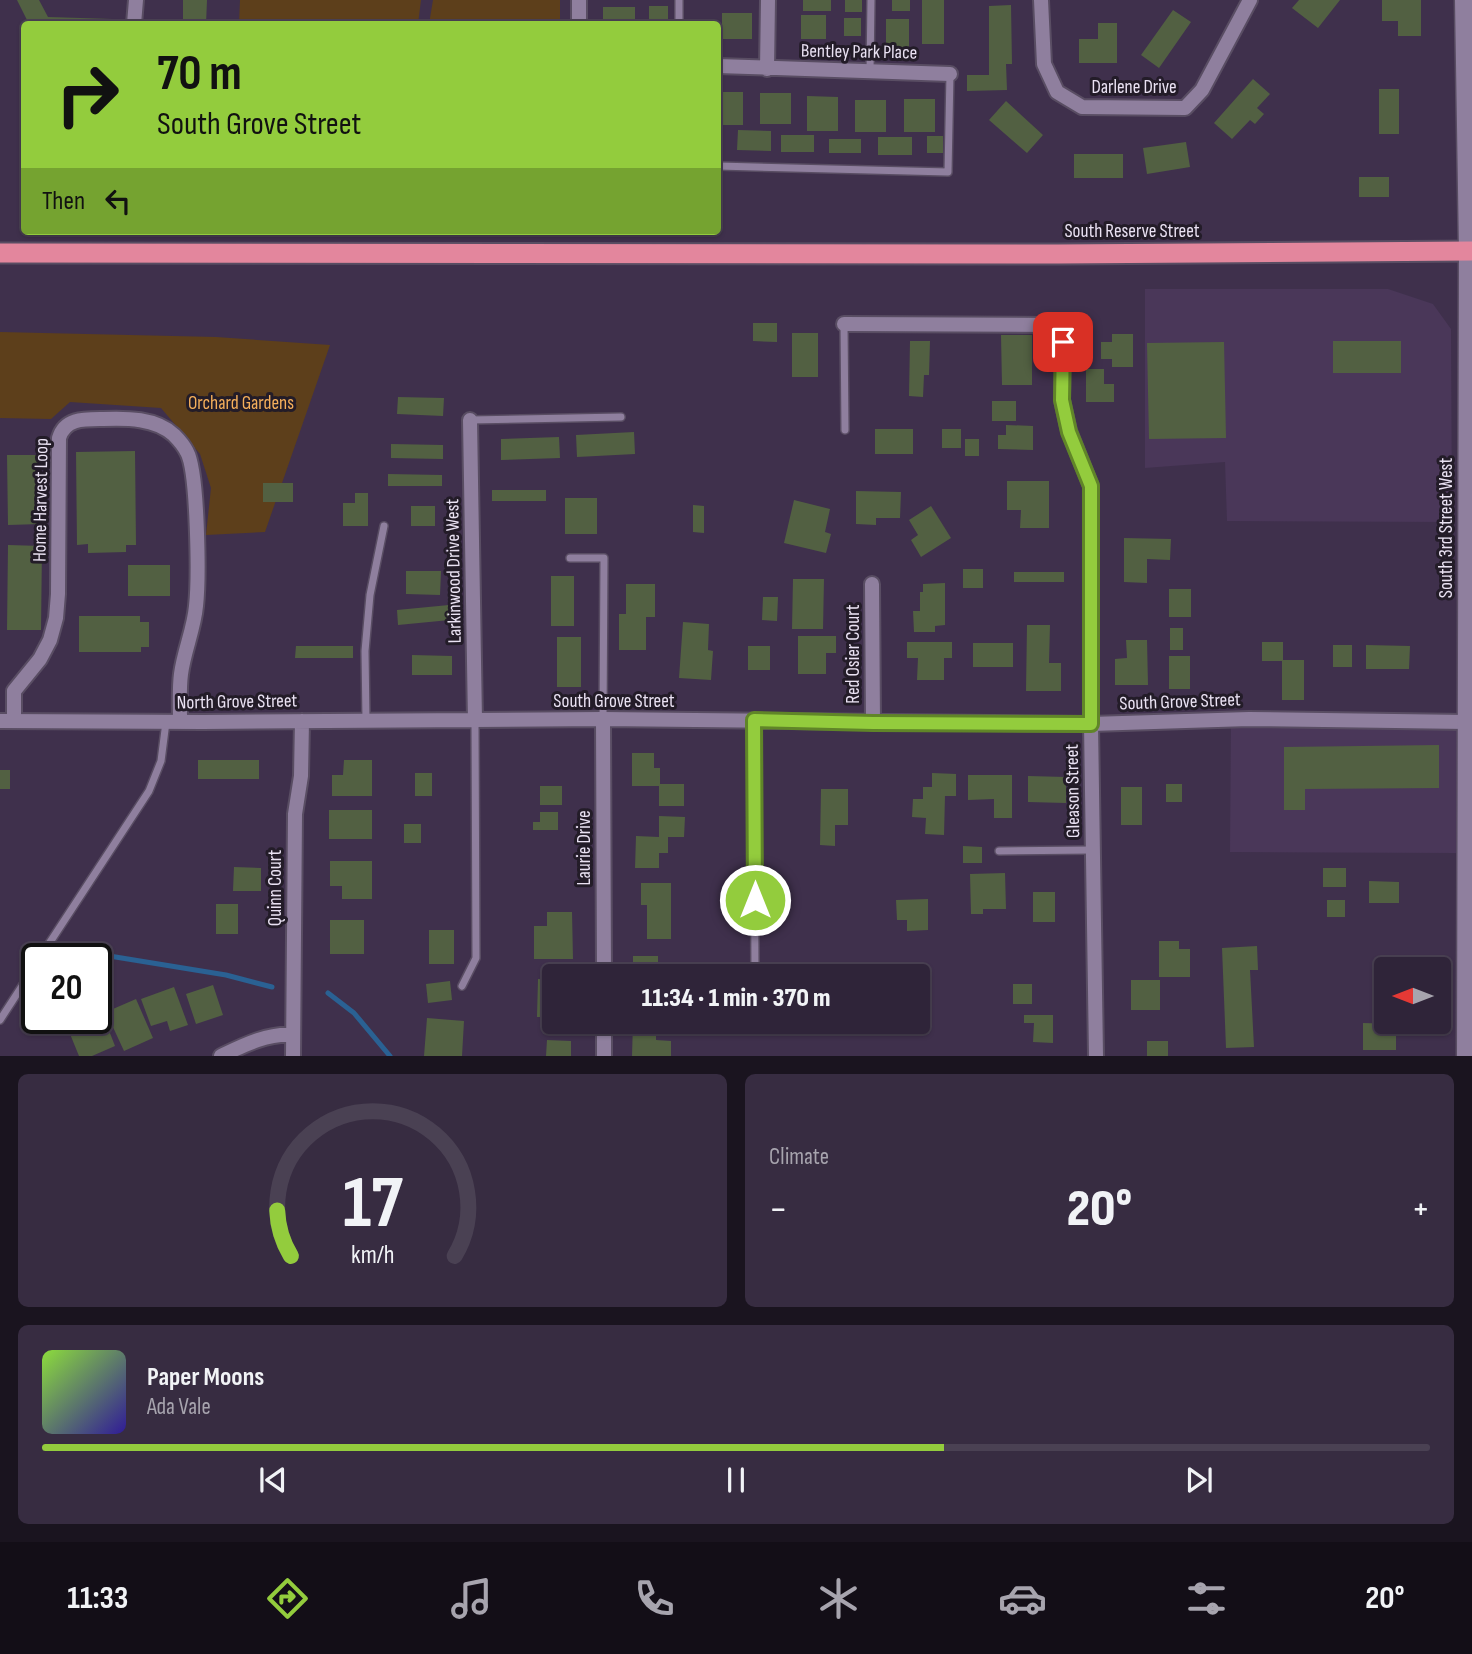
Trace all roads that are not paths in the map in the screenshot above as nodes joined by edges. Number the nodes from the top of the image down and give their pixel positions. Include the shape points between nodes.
1 (134, 0) edge
2 (579, 0) edge
3 (679, 0) edge
4 (768, 0) edge
5 (872, 0) edge
6 (1041, 0) edge
7 (1250, 0) edge
8 (1464, 0) edge
9 (134, 21) edge
10 (579, 21) edge
11 (679, 21) edge
12 (721, 66) edge
13 (767, 69) junction
14 (870, 72) junction
15 (950, 74) joint
16 (721, 166) edge
17 (1470, 251) edge
18 (0, 253) edge
19 (844, 324) joint
20 (621, 417) dead end
21 (470, 420) joint
22 (845, 430) dead end
23 (384, 526) dead end
24 (569, 558) dead end
25 (872, 583) dead end
26 (603, 719) junction
27 (366, 720) junction
28 (754, 720) junction
29 (7, 721) edge
30 (302, 721) junction
31 (475, 721) junction
32 (173, 722) junction
33 (1466, 722) junction
34 (873, 723) junction
35 (1091, 724) junction
36 (1093, 850) junction
37 (999, 851) dead end
38 (50, 943) edge
39 (604, 964) edge
40 (755, 964) edge
41 (462, 986) dead end
42 (21, 987) edge
43 (0, 1020) edge
44 (604, 1034) edge
45 (293, 1035) junction
46 (221, 1055) edge
47 (293, 1055) edge
48 (604, 1055) edge
49 (1096, 1055) edge
50 (1466, 1055) edge

1 - 9 street
2 - 10 street
3 - 11 lane
4 - 13 street
5 - 14 lane
6 - 7 street, Darlene Drive via 1044,64 1057,92 1082,107 1185,108 1202,90
8 - 17 street, South 3rd Street West
12 - 13 street, Bentley Park Place
13 - 14 street, Bentley Park Place
14 - 15 street, Bentley Park Place
15 - 16 lane via 948,172
17 - 18 highway, South Reserve Street
17 - 33 street, South 3rd Street West
19 - 22 lane
19 - 35 street, Gleason Street via 1058,325 1063,342 1062,400 1069,432 1091,486
20 - 21 lane
21 - 31 street, Larkinwood Drive West
23 - 27 lane via 370,595
24 - 26 lane via 604,558
25 - 34 street, Red Osier Court
26 - 28 street, South Grove Street
26 - 31 street, South Grove Street
26 - 39 street, Laurie Drive
27 - 30 street, North Grove Street
27 - 31 street, North Grove Street
28 - 34 street, South Grove Street
28 - 40 lane
29 - 32 street, North Grove Street
29 - 32 street, Home Harvest Loop via 14,691 40,659 56,618 58,438 68,423 103,418 139,420 174,434 187,452 193,474 196,606
30 - 32 street, North Grove Street
30 - 45 street, Quinn Court via 295,814
31 - 41 lane via 476,958
32 - 38 lane via 149,790
33 - 35 street, South Grove Street via 1249,719
33 - 50 street, South 3rd Street West
34 - 35 street, South Grove Street
35 - 36 street, Gleason Street
36 - 37 lane
36 - 49 street, Gleason Street
42 - 43 lane
44 - 48 street
45 - 46 street via 279,1034
45 - 47 street, Quinn Court

